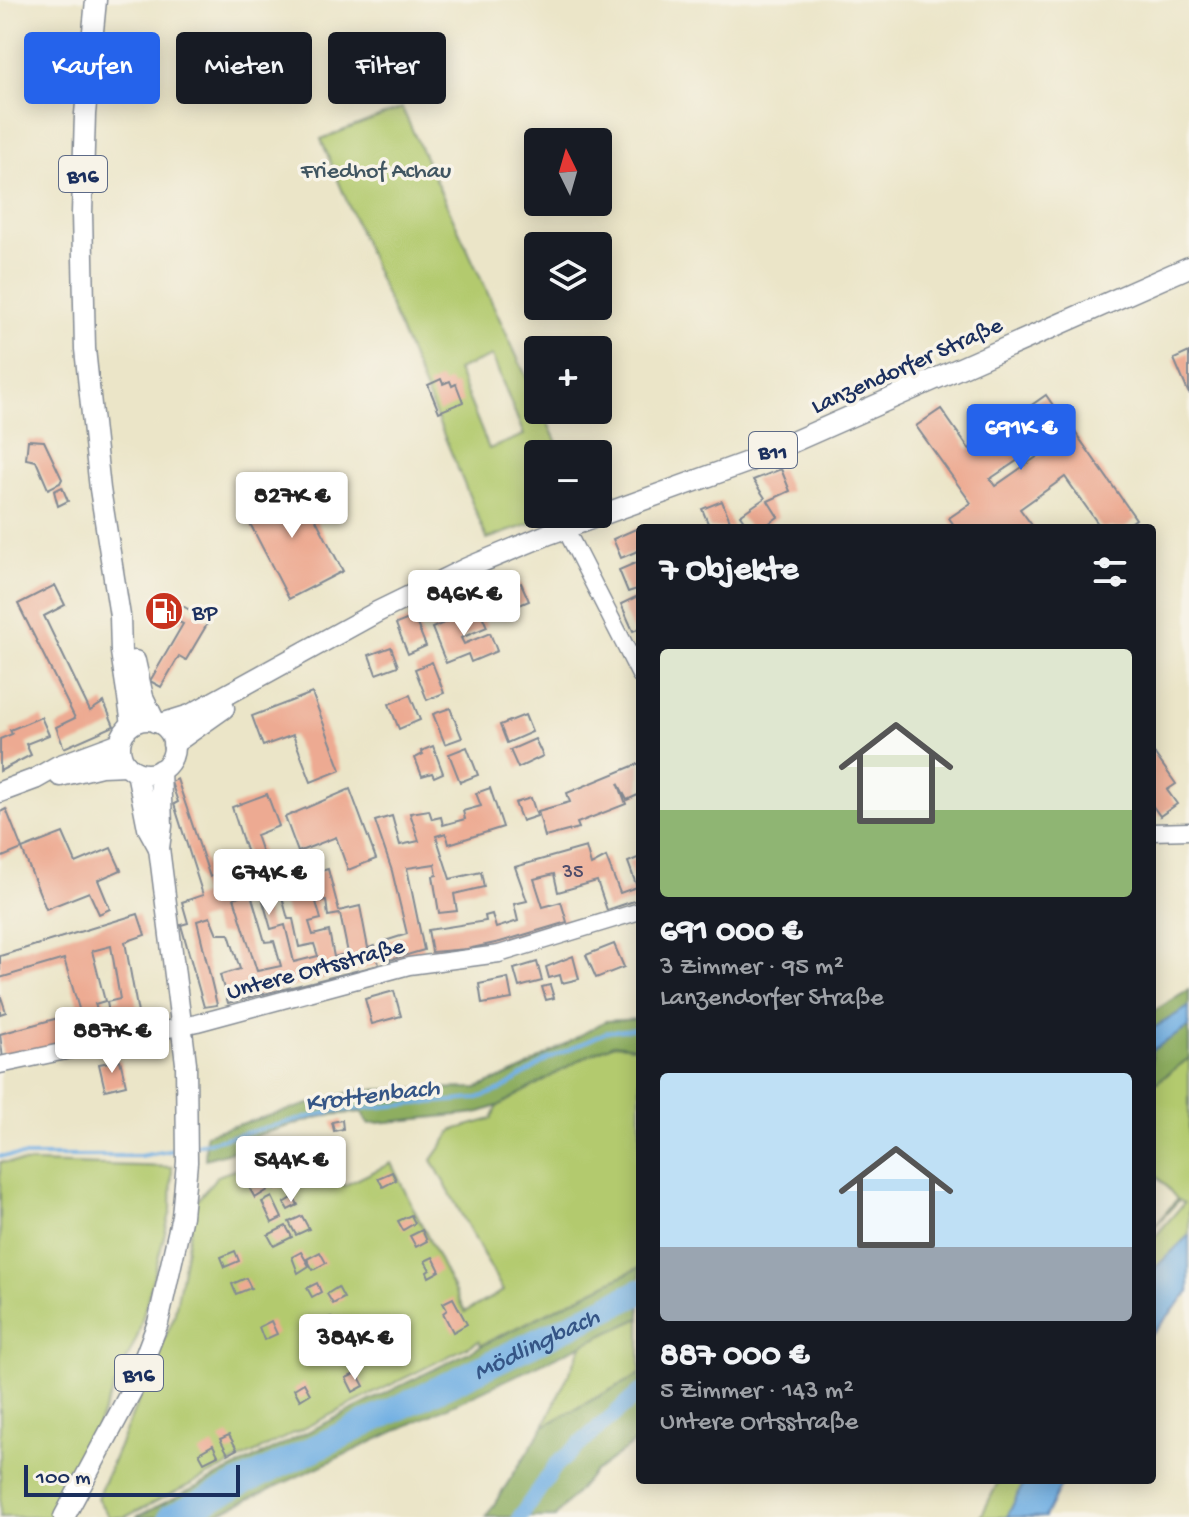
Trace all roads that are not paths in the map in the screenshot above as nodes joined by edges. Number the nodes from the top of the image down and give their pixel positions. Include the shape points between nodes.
1 (96, 0) edge
2 (1189, 267) edge
3 (612, 511) edge
4 (565, 528) joint
5 (120, 616) junction
6 (636, 667) edge
7 (250, 684) junction
8 (158, 723) junction
9 (132, 724) junction
10 (120, 743) junction
11 (173, 744) junction
12 (132, 768) junction
13 (160, 770) junction
14 (35, 779) junction
15 (0, 792) edge
16 (1189, 831) edge
17 (1156, 832) edge
18 (159, 848) junction
19 (636, 912) edge
20 (184, 1026) junction
21 (0, 1065) edge
22 (64, 1517) edge

1 - 5 main road, B16 via 82,198 85,349
2 - 3 main road, Lanzendorfer Straße / B11 via 745,463
4 - 6 street
4 - 7 main road, Lanzendorfer Straße / B11 via 377,612
5 - 8 main road, B16 via 143,697
5 - 9 main road, B16
7 - 8 main road, B11 via 190,715
7 - 11 main road, B11
8 - 9 main road, B11
8 - 11 main road
9 - 10 main road
10 - 12 main road
10 - 14 main road
11 - 13 main road, B11 via 171,759
12 - 13 main road via 149,774
12 - 14 main road via 101,766
12 - 18 main road, B16 via 148,828
13 - 18 main road, B16
14 - 15 main road
16 - 17 street
18 - 20 main road, B16
19 - 20 street, Untere Ortsstraße via 499,954 409,966
20 - 21 street, Untere Ortsstraße
20 - 22 main road, B16 via 187,1162 182,1216 158,1323 133,1388

